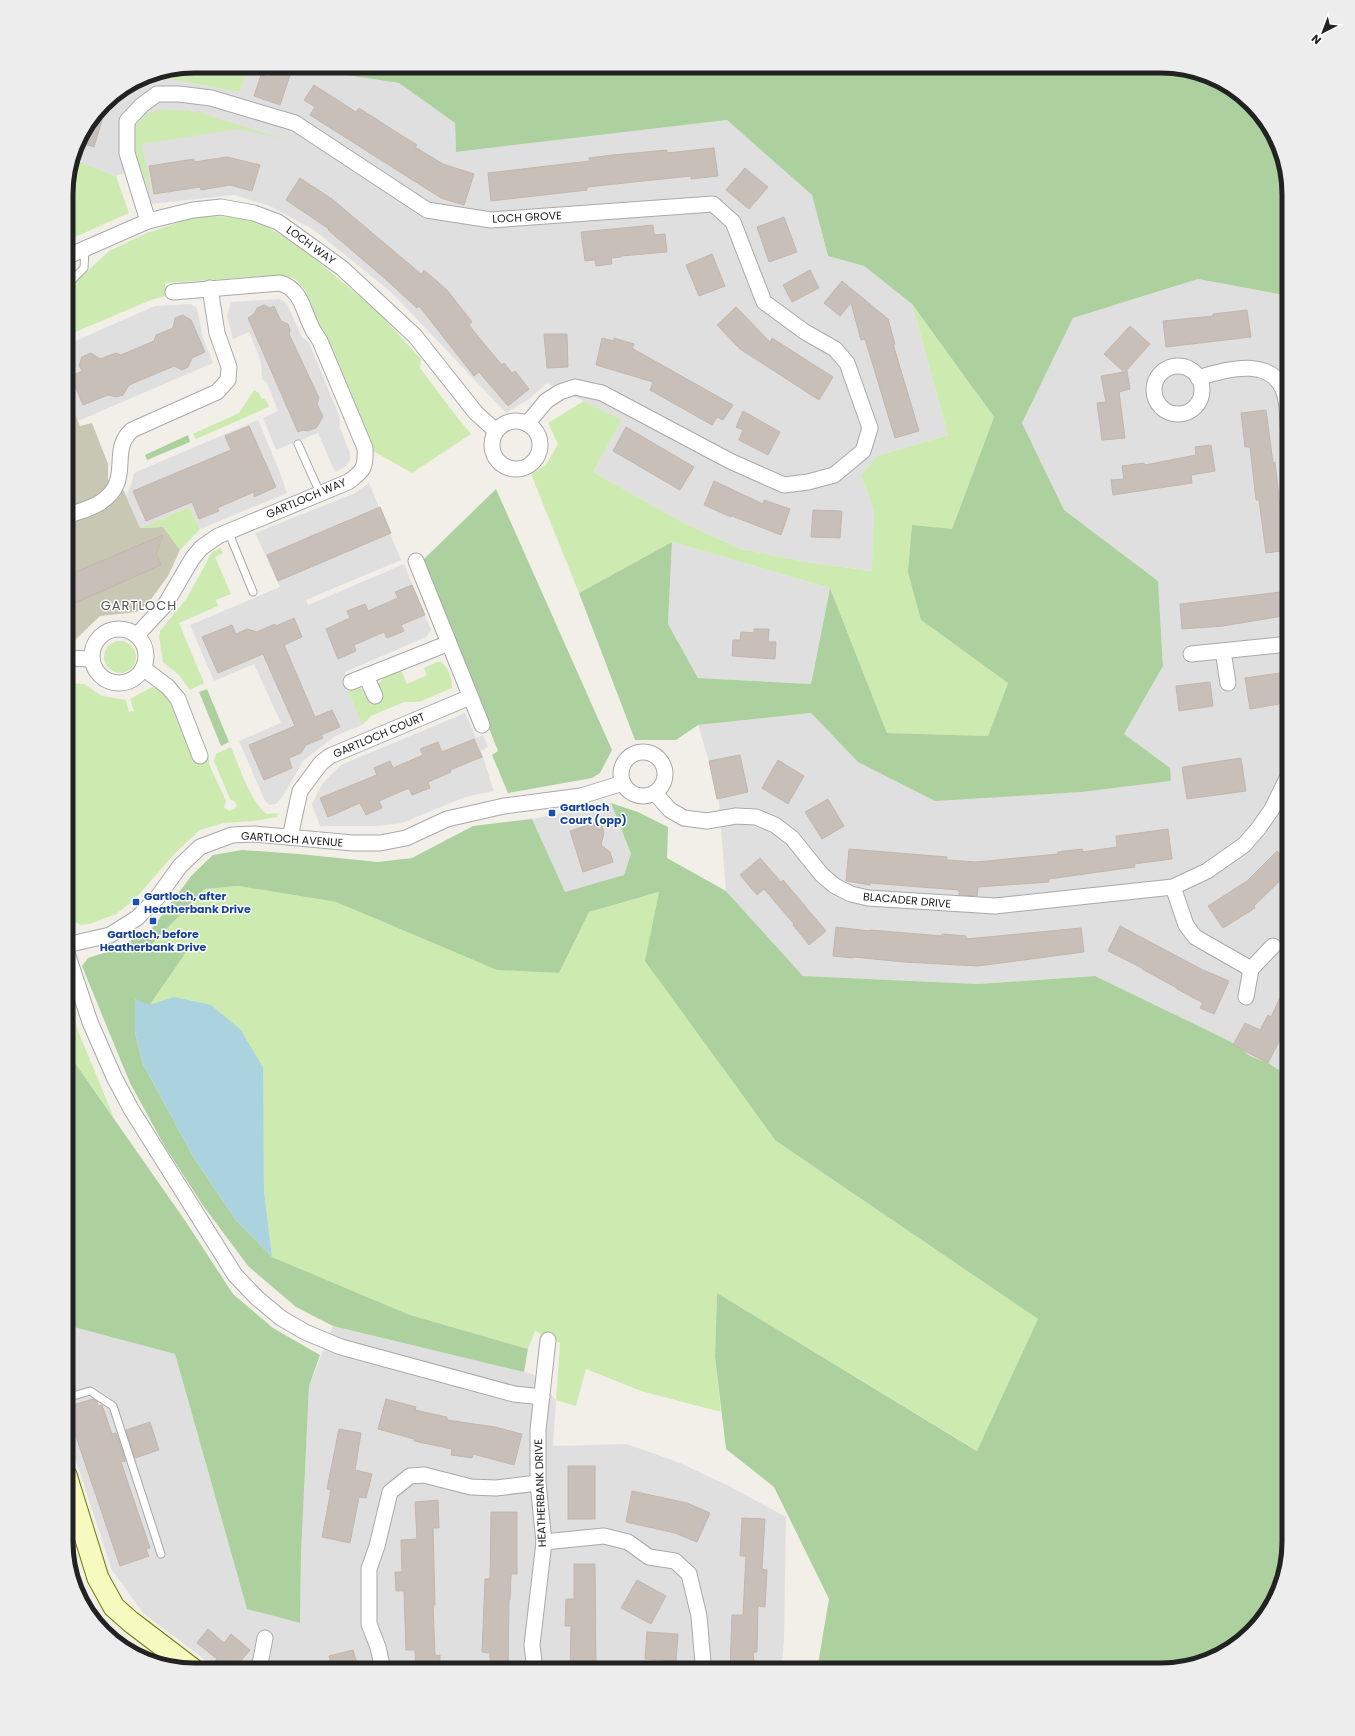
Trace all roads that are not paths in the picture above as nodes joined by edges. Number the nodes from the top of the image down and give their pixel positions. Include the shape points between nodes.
1 (148, 221) junction
2 (85, 249) junction
3 (73, 254) edge
4 (73, 279) edge
5 (210, 288) junction
6 (173, 292) dead end
7 (1198, 378) dead end
8 (1282, 389) edge
9 (527, 424) junction
10 (496, 431) junction
11 (298, 444) dead end
12 (320, 493) junction
13 (73, 513) edge
14 (228, 531) junction
15 (416, 561) dead end
16 (253, 592) dead end
17 (137, 635) junction
18 (449, 643) junction
19 (1282, 645) edge
20 (1223, 651) junction
21 (1191, 654) dead end
22 (73, 658) edge
23 (92, 659) junction
24 (143, 668) junction
25 (366, 676) junction
26 (351, 682) dead end
27 (1228, 683) dead end
28 (375, 696) dead end
29 (470, 697) junction
30 (482, 725) dead end
31 (200, 756) dead end
32 (623, 783) junction
33 (1282, 788) edge
34 (655, 793) junction
35 (290, 837) junction
36 (1173, 887) junction
37 (73, 943) edge
38 (1273, 946) dead end
39 (1251, 969) junction
40 (73, 971) edge
41 (1246, 997) dead end
42 (548, 1340) dead end
43 (73, 1396) edge
44 (542, 1397) junction
45 (538, 1483) junction
46 (73, 1498) edge
47 (544, 1542) junction
48 (160, 1554) dead end
49 (265, 1638) dead end
50 (184, 1662) edge
51 (260, 1663) edge
52 (381, 1663) edge
53 (534, 1663) edge
54 (703, 1663) edge

1 - 2 street, LOCH WAY
1 - 9 street, LOCH GROVE via 127,153 127,121 157,94 211,98 295,124 427,210 491,220 714,204 733,222 764,302 805,332 835,349 847,363 870,428 863,451 834,475 784,485 730,461 602,393 575,387 560,392 546,401
1 - 10 street, LOCH WAY via 221,206 254,213 278,222 342,268 415,336 476,413
2 - 3 street, LOCH WAY
2 - 4 lane via 84,268
5 - 6 street, GARTLOCH WAY
5 - 12 street, GARTLOCH WAY via 280,283 295,291 302,302 365,448 366,461 357,476
5 - 13 street via 217,333 230,367 228,380 217,392 132,430 124,436 117,484 110,495 100,503
7 - 8 street via 1223,370 1247,367 1264,371
9 - 10 street via 514,421
9 - 10 street via 533,428 540,443 531,463 524,467 509,468 497,459 492,445
11 - 12 lane
12 - 14 street, GARTLOCH WAY
14 - 16 lane
14 - 17 street, GARTLOCH WAY via 202,548 192,559 165,605
15 - 18 street
17 - 23 street via 129,630 120,629 102,634 96,641
17 - 24 street via 146,650
18 - 25 street
18 - 29 street
19 - 20 street
20 - 21 street
20 - 27 street
22 - 23 street
23 - 24 street via 106,680 115,682 131,680
24 - 31 street via 168,687 178,699
25 - 26 street
25 - 28 street
29 - 30 street
29 - 35 street, GARTLOCH COURT via 330,756 321,763 300,791
32 - 34 street via 636,795 646,796
32 - 34 street via 622,766 626,759 641,751 649,752 657,755 666,770 666,779
32 - 35 street, GARTLOCH AVENUE via 581,796 504,806 447,819 406,838 380,843
33 - 36 street, BLACADER DRIVE via 1272,809 1244,845 1207,871
34 - 36 street, BLACADER DRIVE via 670,810 684,818 707,822 736,816 756,817 775,825 792,838 822,875 835,886 851,894 868,898 995,906
35 - 37 street, GARTLOCH AVENUE via 232,835 200,846 137,918 110,935
36 - 39 street via 1186,925 1195,937
38 - 39 street
39 - 41 street
40 - 44 street via 90,1022 117,1084 235,1275 257,1298 281,1318 305,1332 341,1347 514,1394
42 - 44 street, HEATHERBANK DRIVE
43 - 48 lane via 90,1391 113,1406
44 - 45 street, HEATHERBANK DRIVE via 538,1430
45 - 47 street, HEATHERBANK DRIVE
45 - 52 street via 496,1488 471,1487 424,1475 410,1476 390,1492 369,1569 369,1624
46 - 50 main road via 98,1578 114,1607
47 - 53 street, HEATHERBANK DRIVE via 532,1645
47 - 54 street via 604,1536 628,1542 649,1557 676,1561 689,1574 699,1616
49 - 51 street

